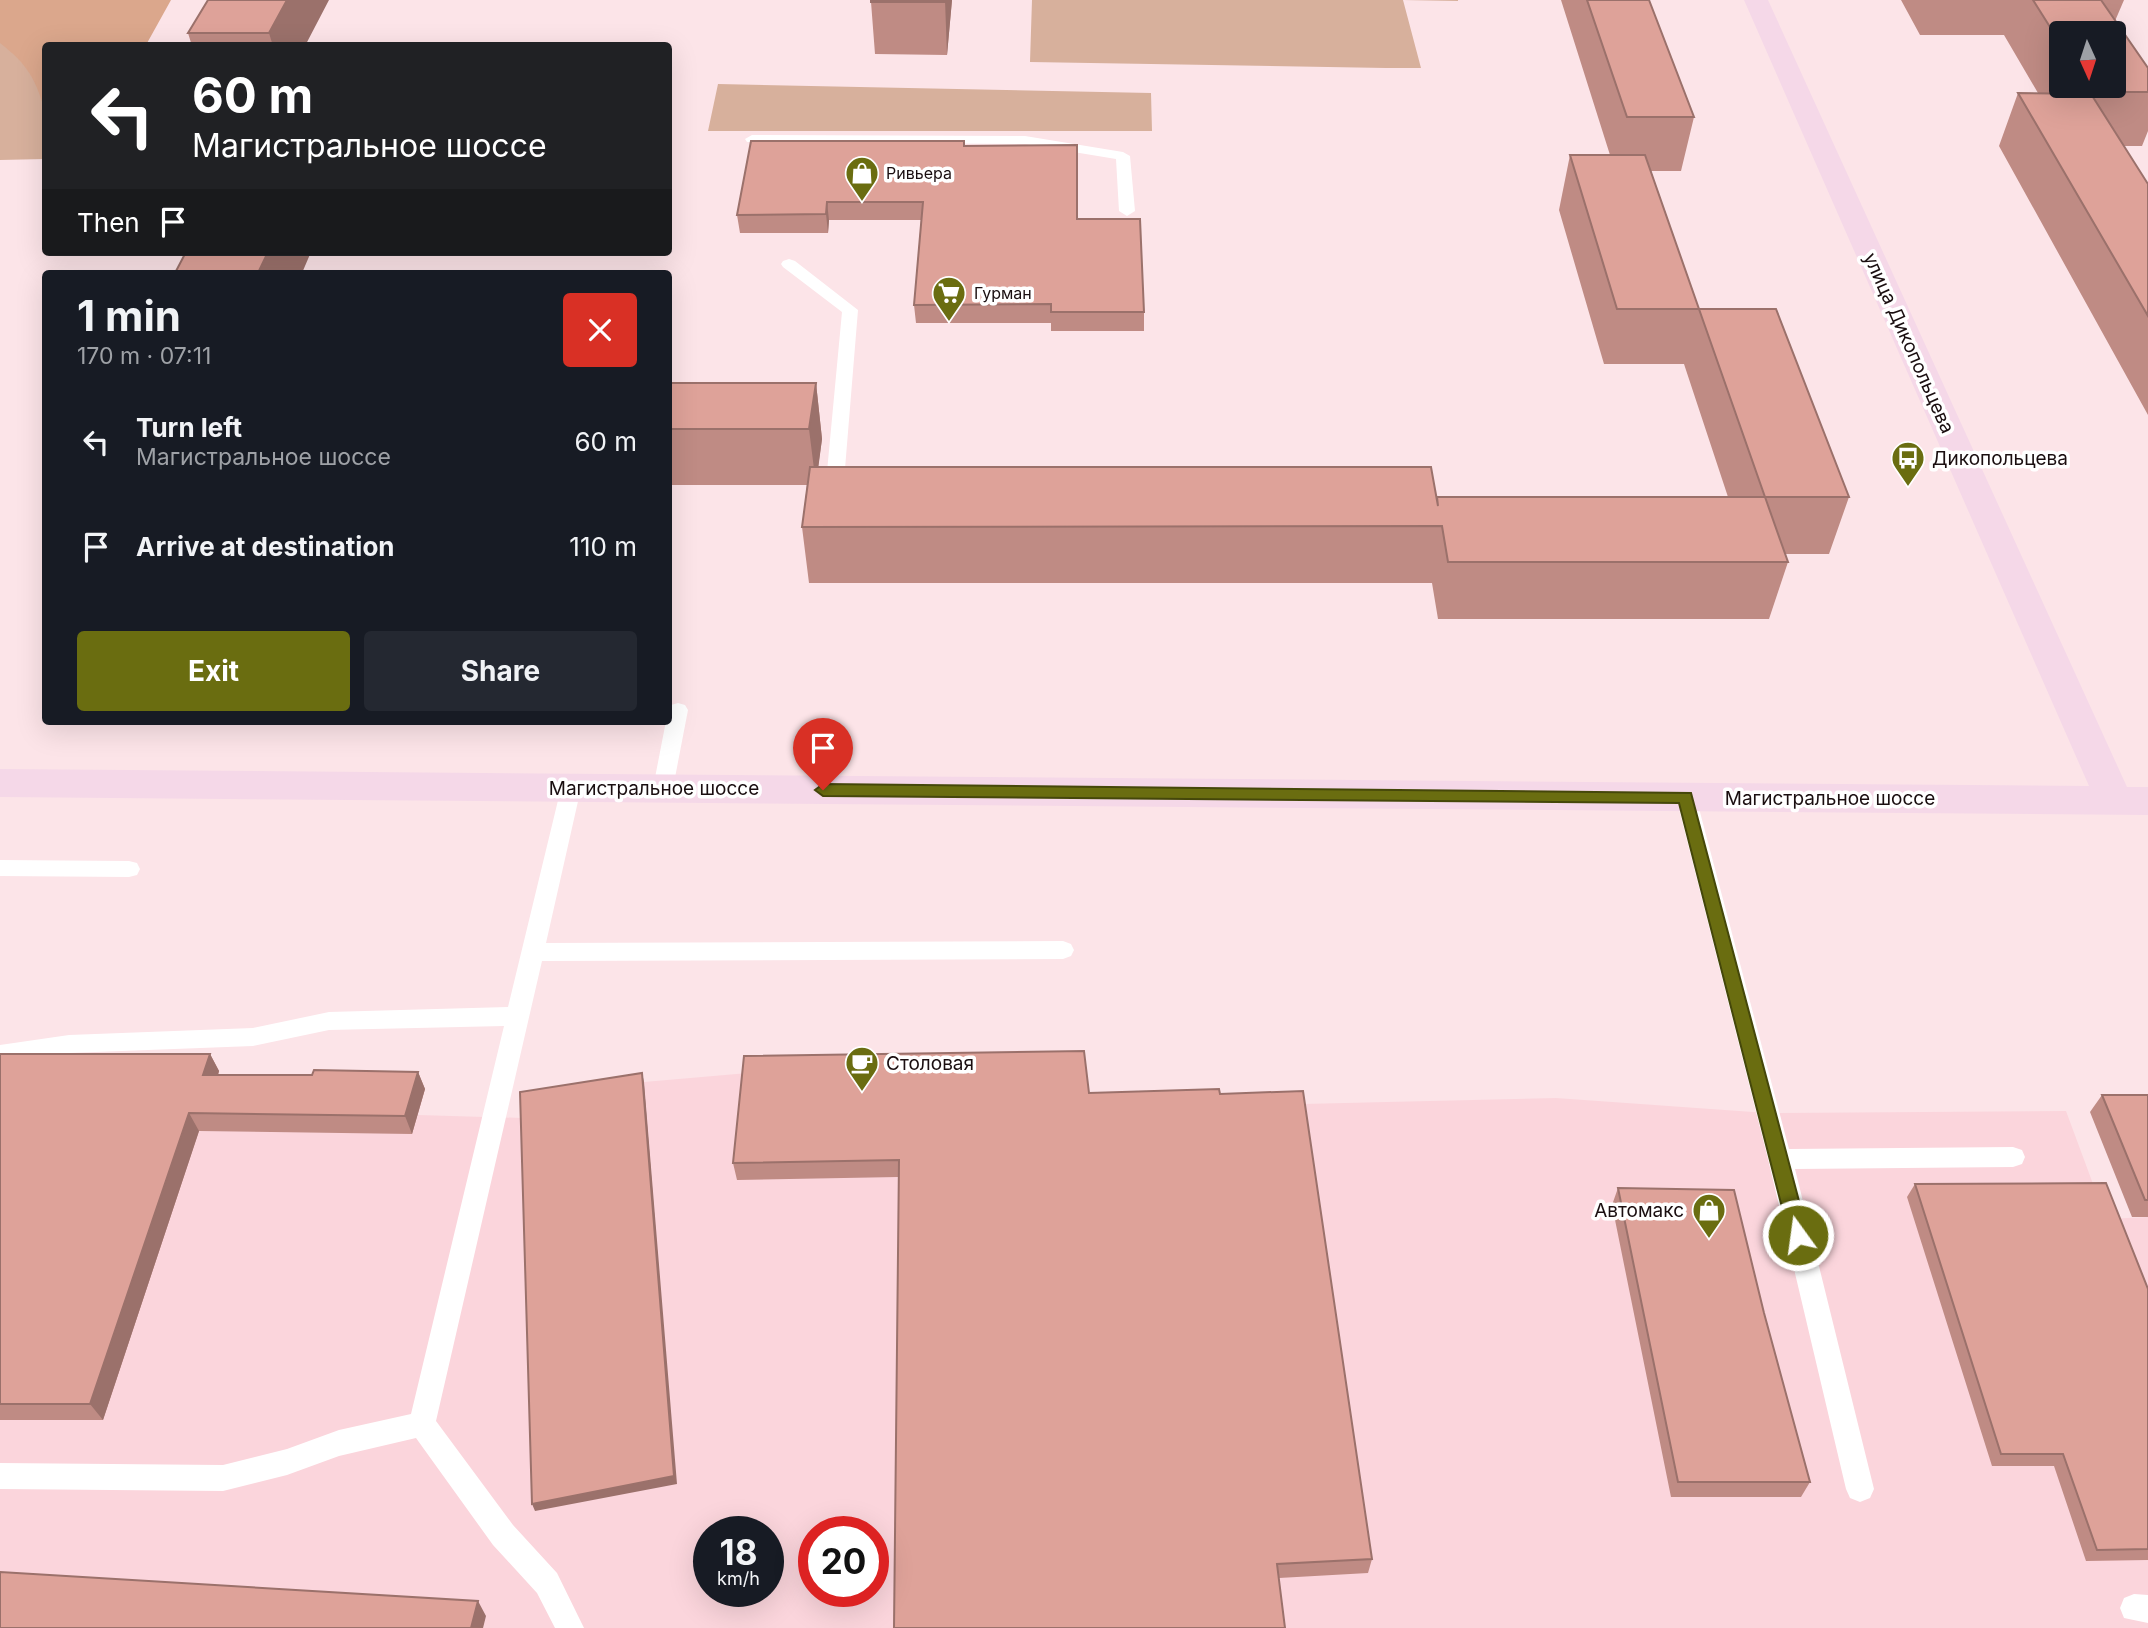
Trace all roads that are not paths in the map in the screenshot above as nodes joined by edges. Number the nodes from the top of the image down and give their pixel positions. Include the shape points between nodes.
1 (1756, 0) edge
2 (752, 139) edge
3 (1127, 211) dead end
4 (789, 264) dead end
5 (833, 499) edge
6 (678, 710) dead end
7 (0, 783) edge
8 (571, 788) junction
9 (663, 788) junction
10 (1686, 797) junction
11 (2131, 801) edge
12 (0, 868) edge
13 (129, 869) dead end
14 (1063, 950) dead end
15 (533, 952) junction
16 (518, 1016) junction
17 (0, 1055) edge
18 (2013, 1157) dead end
19 (1780, 1158) junction
20 (422, 1424) junction
21 (0, 1476) edge
22 (1860, 1489) dead end
23 (570, 1628) edge

1 - 11 main road, улица Дикопольцева
2 - 3 lane via 1025,140 1124,156
4 - 5 lane via 850,310
6 - 9 lane
7 - 8 main road, Магистральное шоссе
8 - 9 main road, Магистральное шоссе
8 - 15 lane
9 - 10 main road, Магистральное шоссе
10 - 11 main road, Магистральное шоссе
10 - 19 lane
12 - 13 lane
14 - 15 lane
15 - 16 lane
16 - 17 lane via 329,1021 253,1037 69,1044
16 - 20 lane
18 - 19 lane
19 - 22 lane
20 - 21 lane via 338,1443 288,1462 223,1478
20 - 23 lane via 503,1535 547,1583

